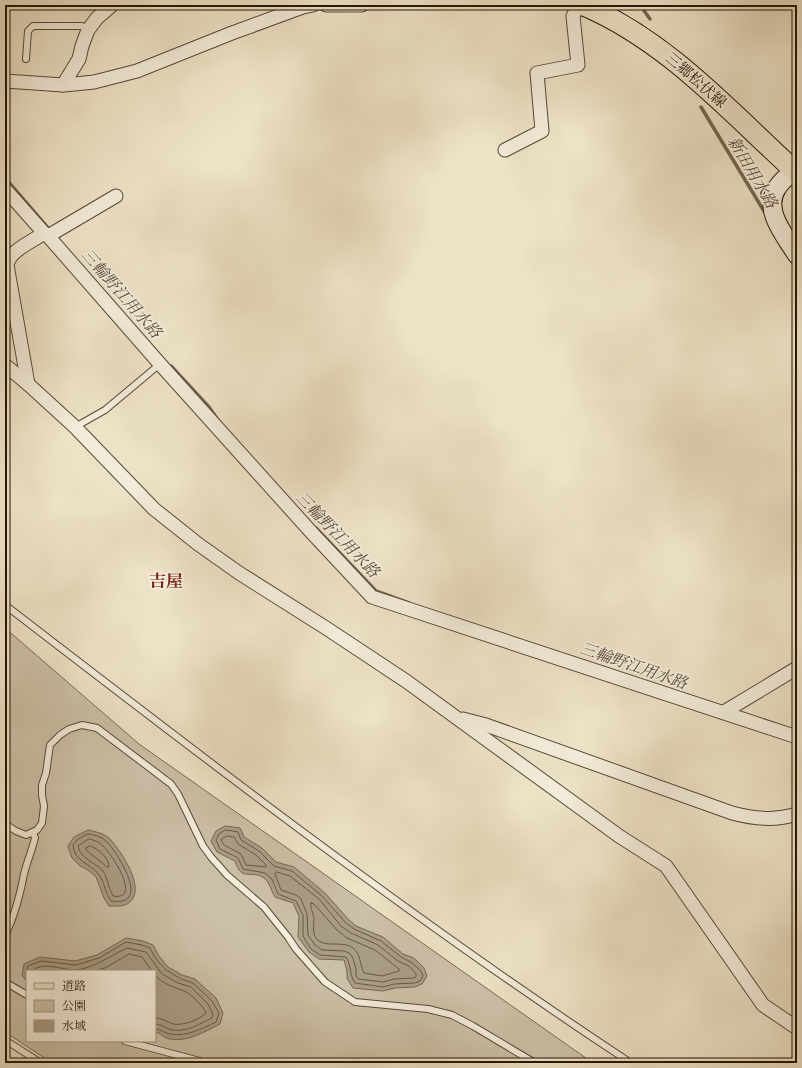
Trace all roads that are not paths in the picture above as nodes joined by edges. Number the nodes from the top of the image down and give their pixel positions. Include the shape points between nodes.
1 (112, 5) edge
2 (313, 5) edge
3 (326, 5) edge
4 (362, 5) edge
5 (587, 6) edge
6 (88, 30) junction
7 (26, 59) dead end
8 (5, 81) edge
9 (63, 85) junction
10 (505, 150) dead end
11 (796, 172) edge
12 (5, 189) edge
13 (116, 196) dead end
14 (45, 235) junction
15 (797, 255) edge
16 (160, 364) junction
17 (5, 365) edge
18 (28, 384) junction
19 (75, 427) junction
20 (5, 605) edge
21 (797, 668) edge
22 (724, 712) junction
23 (456, 717) junction
24 (797, 737) edge
25 (797, 814) edge
26 (5, 824) edge
27 (33, 832) junction
28 (5, 935) edge
29 (5, 982) edge
30 (26, 994) edge
31 (796, 1025) edge
32 (5, 1040) edge
33 (129, 1042) edge
34 (41, 1063) edge
35 (207, 1063) edge
36 (535, 1063) edge
37 (631, 1063) edge

1 - 6 street
2 - 9 street via 232,33 137,71 94,82
3 - 4 street
5 - 10 street via 573,16 578,65 537,73 542,131
5 - 11 main road, 三郷松伏線 via 665,53
6 - 7 lane via 82,26 33,26 28,31
6 - 9 street via 79,59
8 - 9 street
11 - 15 street via 777,188 771,202 774,216
12 - 14 street
13 - 14 street
14 - 16 street
14 - 18 street via 14,253 8,258 6,265
16 - 19 lane via 105,410
16 - 22 street via 372,597
17 - 18 street
18 - 19 street
19 - 23 street via 154,509 198,544
20 - 37 lane via 353,869 551,1011
21 - 22 street
22 - 24 street
23 - 25 street via 486,725 732,813 767,819
23 - 31 street via 619,836 666,866 763,1005
26 - 27 lane via 26,835
27 - 28 lane via 35,838 20,894
27 - 36 lane via 42,823 42,785 50,745 69,729 82,725 97,728 171,784 211,857 264,908 325,982 354,1002 428,1009 452,1016
29 - 30 lane
32 - 34 lane
33 - 35 lane

